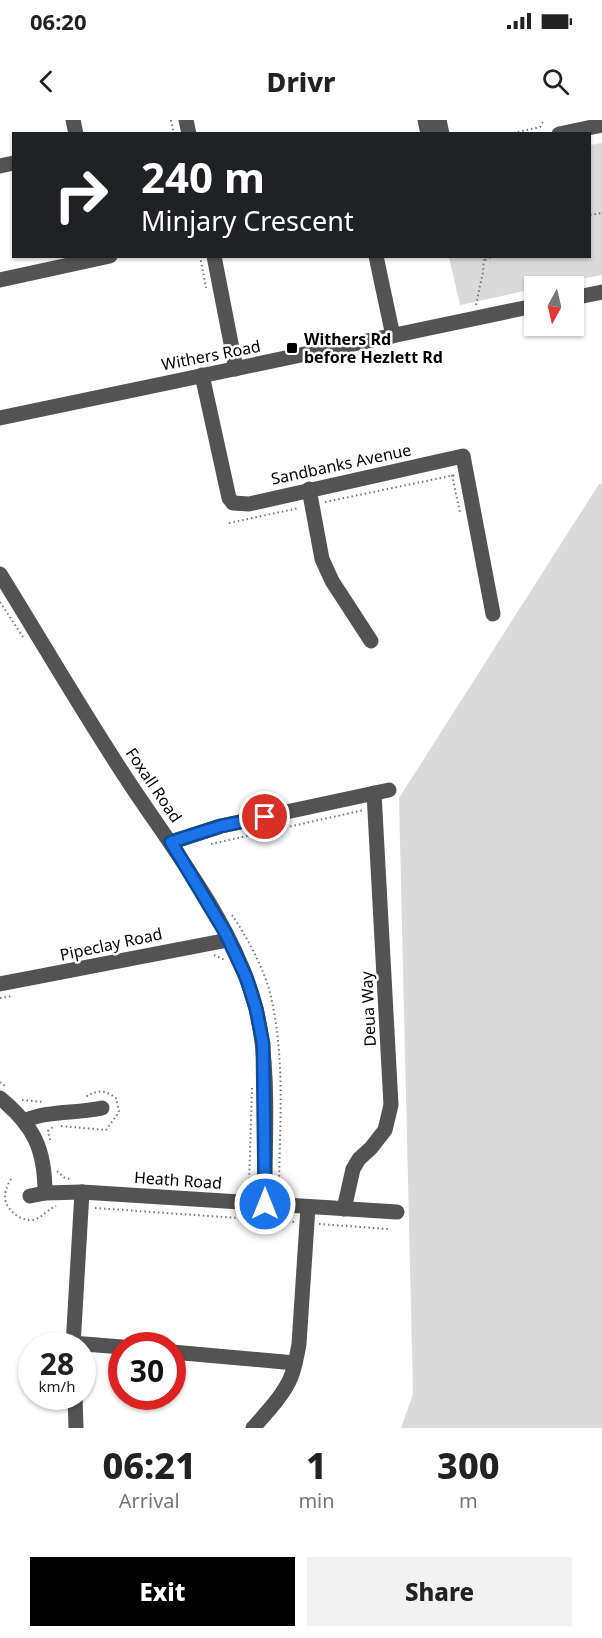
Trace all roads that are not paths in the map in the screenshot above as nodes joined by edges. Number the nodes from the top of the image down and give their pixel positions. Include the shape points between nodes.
1 (555, 120) edge
2 (602, 125) edge
3 (565, 129) edge
4 (99, 258) edge
5 (214, 258) edge
6 (376, 258) edge
7 (0, 280) edge
8 (602, 292) edge
9 (584, 296) edge
10 (524, 308) edge
11 (393, 336) junction
12 (236, 369) junction
13 (202, 375) junction
14 (0, 418) edge
15 (309, 489) junction
16 (0, 574) edge
17 (493, 614) dead end
18 (371, 641) dead end
19 (171, 842) junction
20 (228, 940) junction
21 (0, 984) edge
22 (4, 1093) edge
23 (102, 1108) dead end
24 (24, 1121) junction
25 (80, 1185) junction
26 (45, 1193) junction
27 (30, 1196) dead end
28 (265, 1204) junction
29 (308, 1207) junction
30 (344, 1209) junction
31 (397, 1212) dead end
32 (74, 1332) edge
33 (186, 1353) edge
34 (295, 1363) junction
35 (75, 1410) edge
36 (76, 1428) edge
37 (253, 1428) edge

1 - 3 street
2 - 3 street
4 - 7 street
5 - 12 street
6 - 11 street
8 - 9 street
10 - 11 street, Withers Road
11 - 12 street, Withers Road
12 - 13 street, Withers Road
13 - 14 street, Withers Road
13 - 15 street, Sandbanks Avenue via 233,503 240,505
15 - 17 street, Sandbanks Avenue via 463,456
15 - 18 street via 322,559
16 - 19 street, Foxall Road via 132,788
19 - 20 street, Foxall Road
19 - 30 street, Deua Way via 221,826 382,792 376,812 391,1105 386,1130 354,1169
20 - 21 street, Pipeclay Road
20 - 28 street, Foxall Road via 246,977 263,1044
22 - 24 street
23 - 24 street via 46,1114
24 - 26 street via 42,1158
25 - 26 street, Heath Road
25 - 28 street, Heath Road
25 - 32 street
26 - 27 street, Heath Road
28 - 29 street, Heath Road
29 - 30 street, Heath Road
29 - 34 street
30 - 31 street, Heath Road
33 - 34 street
34 - 37 street via 291,1378
35 - 36 street

